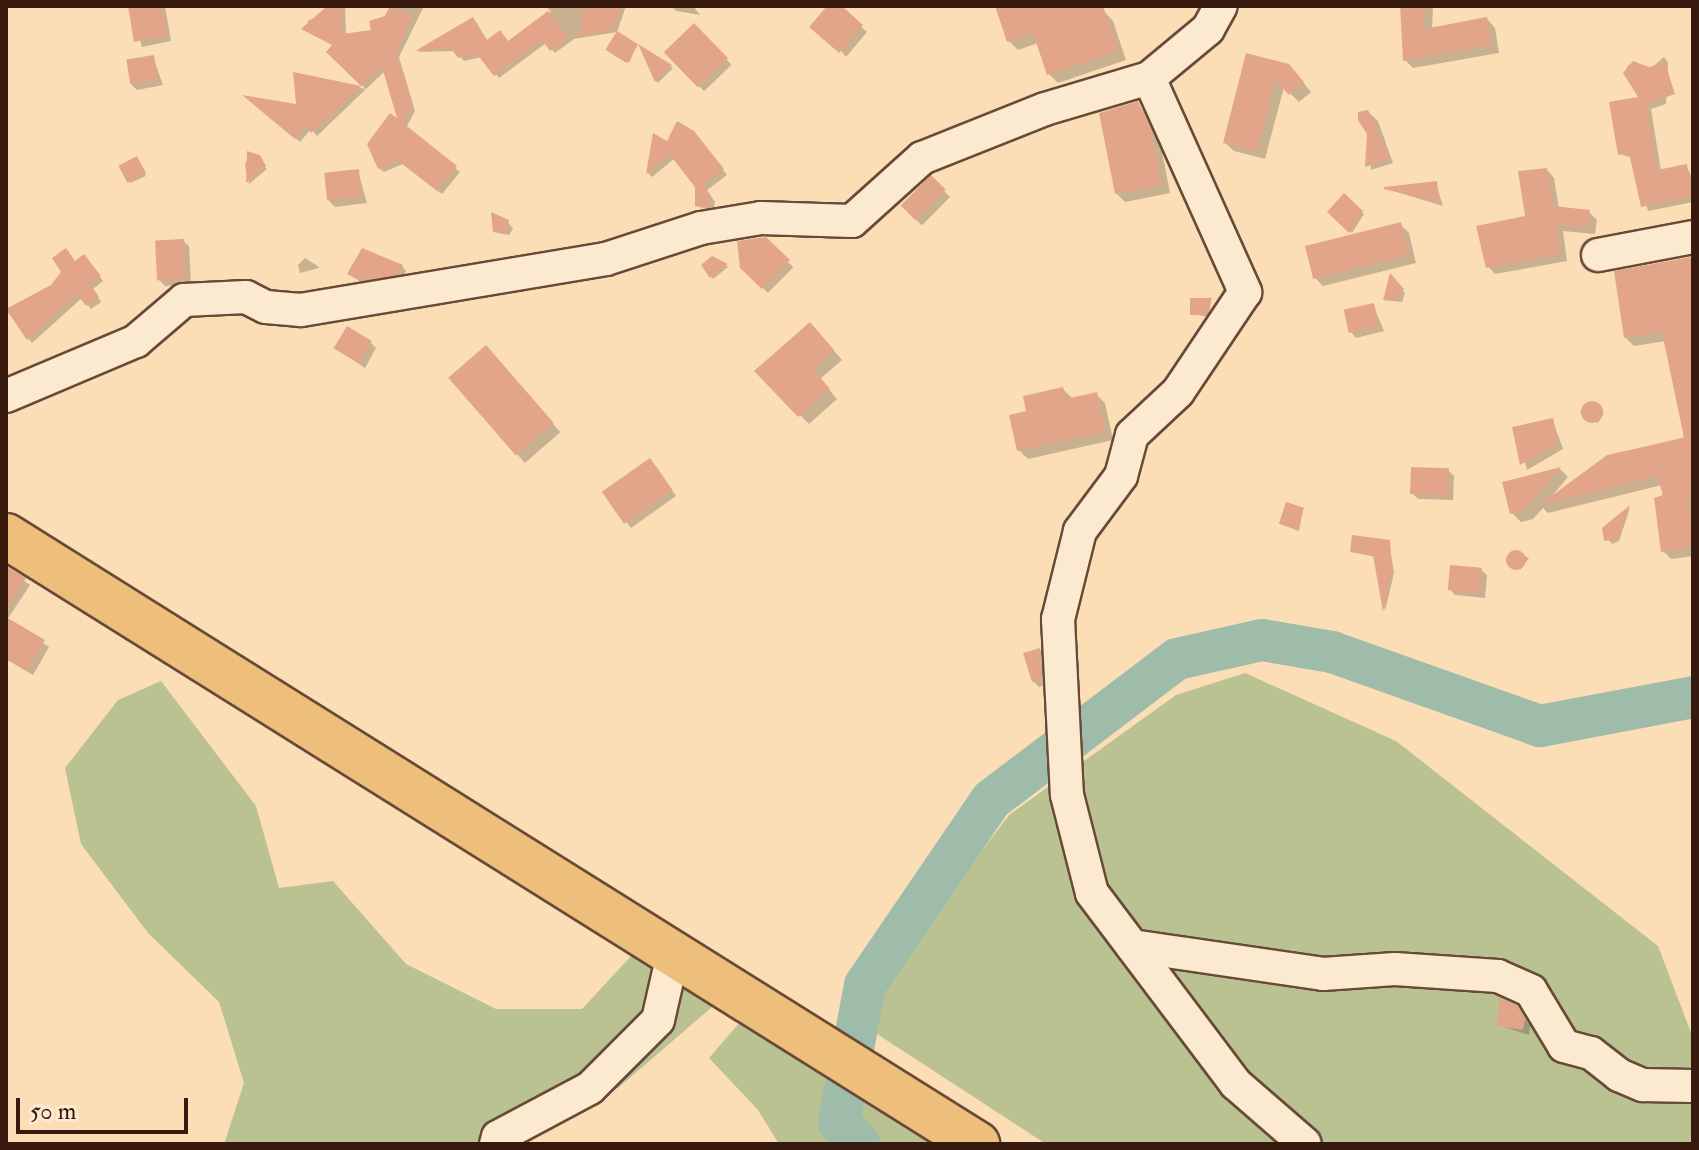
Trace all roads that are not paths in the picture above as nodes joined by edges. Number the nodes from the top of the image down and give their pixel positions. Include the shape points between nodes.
1 (1221, 6) edge
2 (1149, 78) junction
3 (1693, 237) edge
4 (1598, 255) dead end
5 (6, 396) edge
6 (6, 536) edge
7 (1132, 946) junction
8 (673, 954) junction
9 (1693, 1086) edge
10 (496, 1144) edge
11 (977, 1144) edge
12 (1305, 1144) edge

1 - 2 street via 1208,29
2 - 5 street via 1045,109 922,158 852,221 746,220 701,228 606,259 301,310 266,307 246,297 184,300 136,341
2 - 7 street via 1245,292 1178,392 1132,435 1121,476 1080,531 1058,619 1067,795 1092,893
3 - 4 street
6 - 8 highway
7 - 9 street via 1323,974 1395,969 1498,976 1531,991 1564,1046 1591,1053 1643,1085
7 - 12 street via 1236,1084
8 - 10 street via 658,1020 590,1088 498,1137
8 - 11 highway

